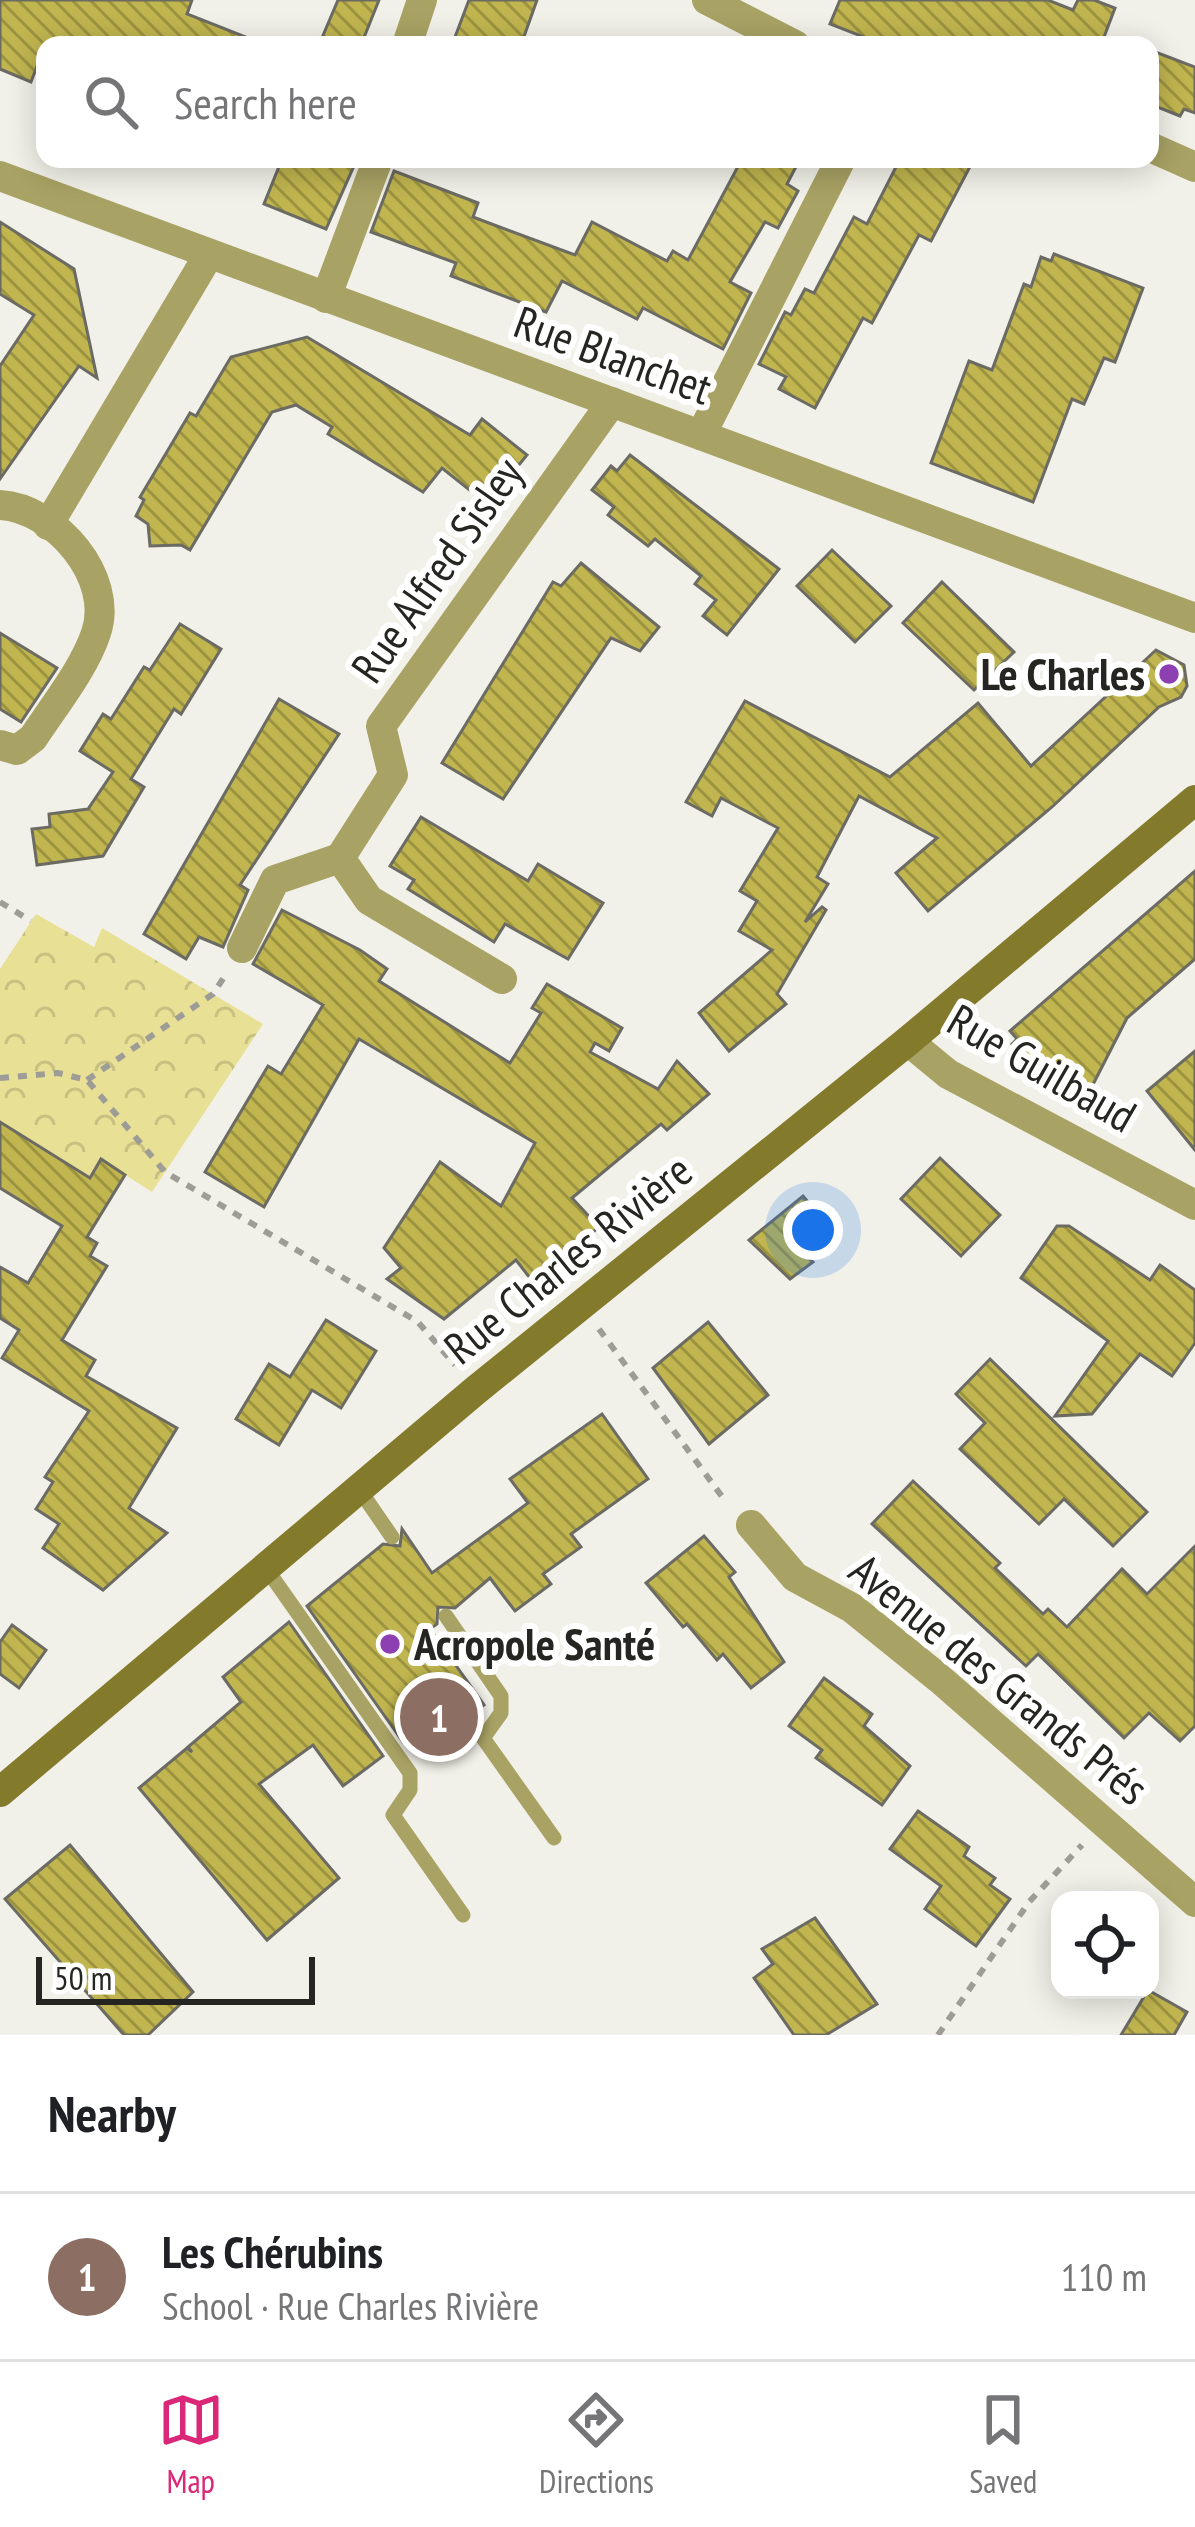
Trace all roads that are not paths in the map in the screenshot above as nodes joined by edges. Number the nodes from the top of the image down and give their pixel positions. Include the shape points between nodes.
1 (422, 0) edge
2 (706, 0) edge
3 (410, 36) edge
4 (777, 36) edge
5 (1159, 151) edge
6 (1195, 167) edge
7 (375, 168) edge
8 (836, 168) edge
9 (0, 176) edge
10 (208, 256) junction
11 (326, 298) junction
12 (611, 402) junction
13 (701, 435) junction
14 (0, 505) edge
15 (48, 525) junction
16 (1195, 618) edge
17 (0, 745) edge
18 (1195, 800) edge
19 (340, 858) junction
20 (242, 948) road end
21 (502, 979) dead end
22 (908, 1041) junction
23 (1195, 1204) edge
24 (359, 1490) junction
25 (751, 1525) road end
26 (392, 1537) dead end
27 (268, 1571) junction
28 (446, 1616) dead end
29 (0, 1792) edge
30 (554, 1838) dead end
31 (1195, 1902) edge
32 (463, 1915) dead end

1 - 3 street
2 - 4 street
5 - 6 street
7 - 11 street
8 - 13 street
9 - 10 street, Rue Blanchet
10 - 11 street, Rue Blanchet
10 - 15 street
11 - 12 street, Rue Blanchet
12 - 13 street, Rue Blanchet
12 - 19 street, Rue Alfred Sisley via 381,726 393,776
13 - 16 street, Rue Blanchet
14 - 15 street
15 - 17 street via 77,546 98,595 97,631 33,738 17,750
18 - 22 main road, Rue Charles Rivière
19 - 20 street via 275,880
19 - 21 street via 369,900
22 - 23 street, Rue Guilbaud via 948,1074
22 - 24 main road, Rue Charles Rivière
24 - 26 lane
24 - 27 main road, Rue Charles Rivière
25 - 31 street, Avenue des Grands Prés via 795,1577 852,1608
27 - 29 main road, Rue Charles Rivière
27 - 32 lane via 410,1773 410,1790 393,1815
28 - 30 lane via 501,1696 501,1713 483,1738

